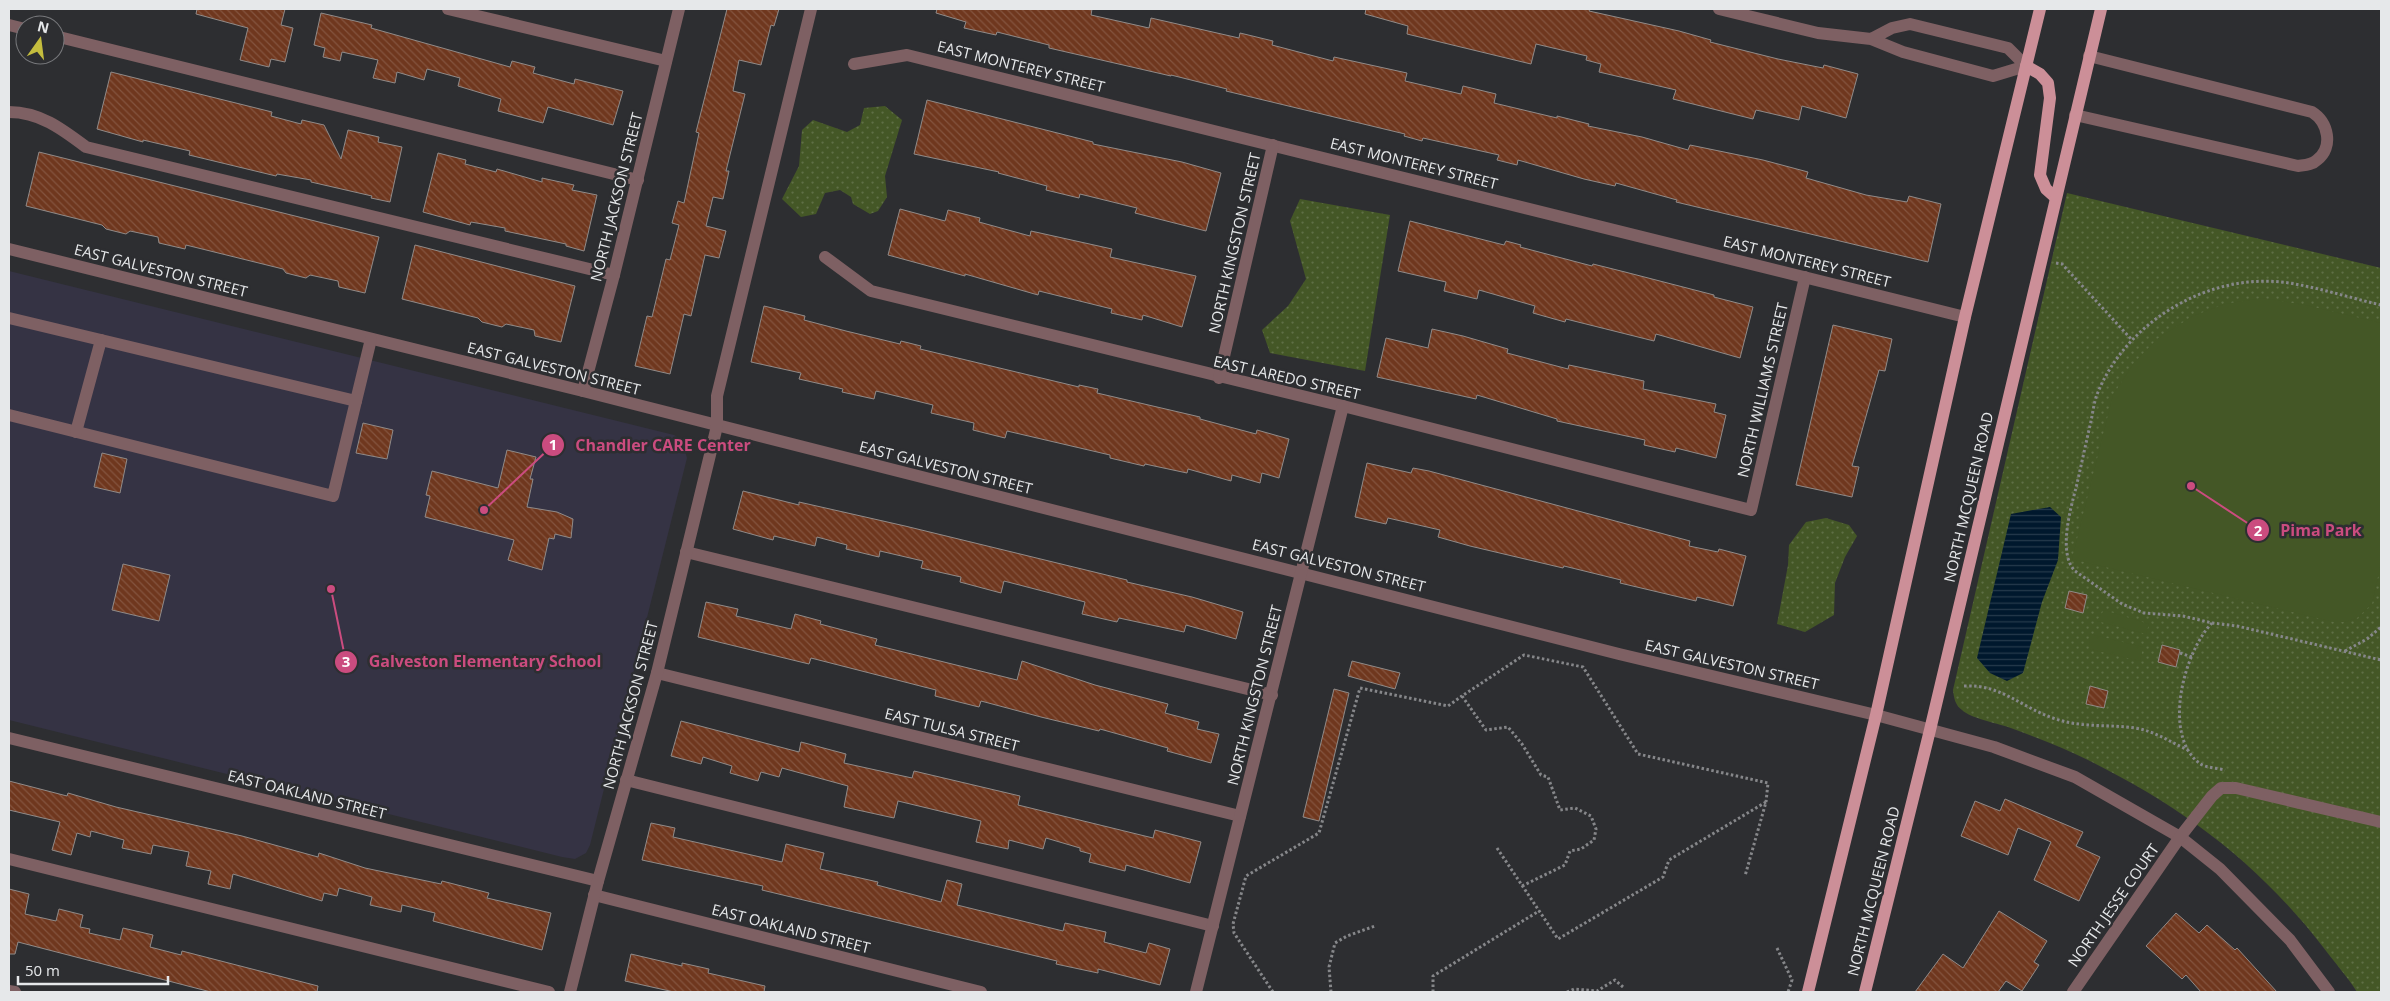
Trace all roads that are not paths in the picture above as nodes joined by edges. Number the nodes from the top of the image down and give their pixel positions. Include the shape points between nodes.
1 (448, 9) edge
2 (679, 9) edge
3 (811, 9) edge
4 (1719, 9) edge
5 (2040, 9) edge
6 (2101, 9) edge
7 (65, 38) edge
8 (1871, 39) junction
9 (2090, 56) junction
10 (666, 61) junction
11 (854, 64) dead end
12 (2026, 66) junction
13 (9, 112) edge
14 (2075, 115) junction
15 (1273, 145) junction
16 (638, 180) junction
17 (2055, 197) junction
18 (9, 249) edge
19 (825, 257) dead end
20 (614, 275) junction
21 (1805, 277) junction
22 (1965, 316) junction
23 (9, 318) edge
24 (371, 339) junction
25 (101, 340) junction
26 (1219, 378) junction
27 (583, 392) junction
28 (356, 401) junction
29 (1343, 406) junction
30 (9, 415) edge
31 (717, 426) junction
32 (76, 432) junction
33 (1750, 510) joint
34 (686, 552) junction
35 (1301, 573) junction
36 (657, 673) junction
37 (1272, 696) junction
38 (1876, 715) junction
39 (1930, 730) junction
40 (9, 738) edge
41 (626, 780) junction
42 (1240, 816) junction
43 (2381, 822) edge
44 (2180, 837) junction
45 (9, 858) edge
46 (598, 881) junction
47 (594, 895) junction
48 (1213, 926) junction
49 (9, 991) edge
50 (15, 992) edge
51 (549, 992) edge
52 (570, 992) edge
53 (981, 992) edge
54 (1196, 992) edge
55 (1808, 992) edge
56 (1865, 992) edge
57 (2073, 992) edge
58 (2329, 992) edge

1 - 10 street
2 - 10 street, NORTH JACKSON STREET
3 - 31 street, NORTH JACKSON STREET via 717,396
4 - 8 street via 1818,33
5 - 12 main road
6 - 9 main road, NORTH MCQUEEN ROAD
7 - 16 street
8 - 12 street via 1904,52 1993,76
8 - 12 street via 1892,28 1910,24 2008,48
9 - 14 main road, NORTH MCQUEEN ROAD
9 - 14 street via 2312,112 2320,117 2327,131 2324,151 2318,160 2298,166
10 - 16 street, NORTH JACKSON STREET
11 - 15 street, EAST MONTEREY STREET via 907,55
12 - 17 main road via 2048,83 2050,98 2040,175 2046,189
12 - 22 main road
13 - 20 street via 51,121 86,147
14 - 17 main road, NORTH MCQUEEN ROAD
15 - 21 street, EAST MONTEREY STREET
15 - 26 street, NORTH KINGSTON STREET
16 - 20 street, NORTH JACKSON STREET
17 - 39 main road, NORTH MCQUEEN ROAD
18 - 24 street, EAST GALVESTON STREET
19 - 26 street, EAST LAREDO STREET via 872,291
20 - 27 street, NORTH JACKSON STREET
21 - 22 street, EAST MONTEREY STREET
21 - 33 street, NORTH WILLIAMS STREET
22 - 38 main road
23 - 25 street
24 - 27 street, EAST GALVESTON STREET
24 - 28 street
25 - 28 street
25 - 32 street
26 - 29 street, EAST LAREDO STREET
27 - 31 street, EAST GALVESTON STREET
28 - 32 street via 333,496
29 - 33 street, EAST LAREDO STREET
29 - 35 street, NORTH KINGSTON STREET
30 - 32 street
31 - 34 street, NORTH JACKSON STREET
31 - 35 street, EAST GALVESTON STREET
34 - 36 street, NORTH JACKSON STREET
34 - 37 street
35 - 37 street, NORTH KINGSTON STREET
35 - 38 street, EAST GALVESTON STREET
36 - 41 street, NORTH JACKSON STREET
36 - 42 street, EAST TULSA STREET
37 - 42 street, NORTH KINGSTON STREET
38 - 39 street, EAST GALVESTON STREET
38 - 55 main road
39 - 44 street, EAST GALVESTON STREET via 1994,747 2075,777
39 - 56 main road, NORTH MCQUEEN ROAD
40 - 46 street, EAST OAKLAND STREET
41 - 46 street, NORTH JACKSON STREET
41 - 48 street
42 - 48 street, NORTH KINGSTON STREET
43 - 44 street, NORTH JESSE COURT via 2236,788 2221,788
44 - 57 street, NORTH JESSE COURT
44 - 58 street, EAST GALVESTON STREET via 2220,869 2290,940
45 - 51 street
46 - 47 street, NORTH JACKSON STREET
47 - 52 street, NORTH JACKSON STREET
47 - 53 street, EAST OAKLAND STREET
48 - 54 street, NORTH KINGSTON STREET
49 - 50 street

